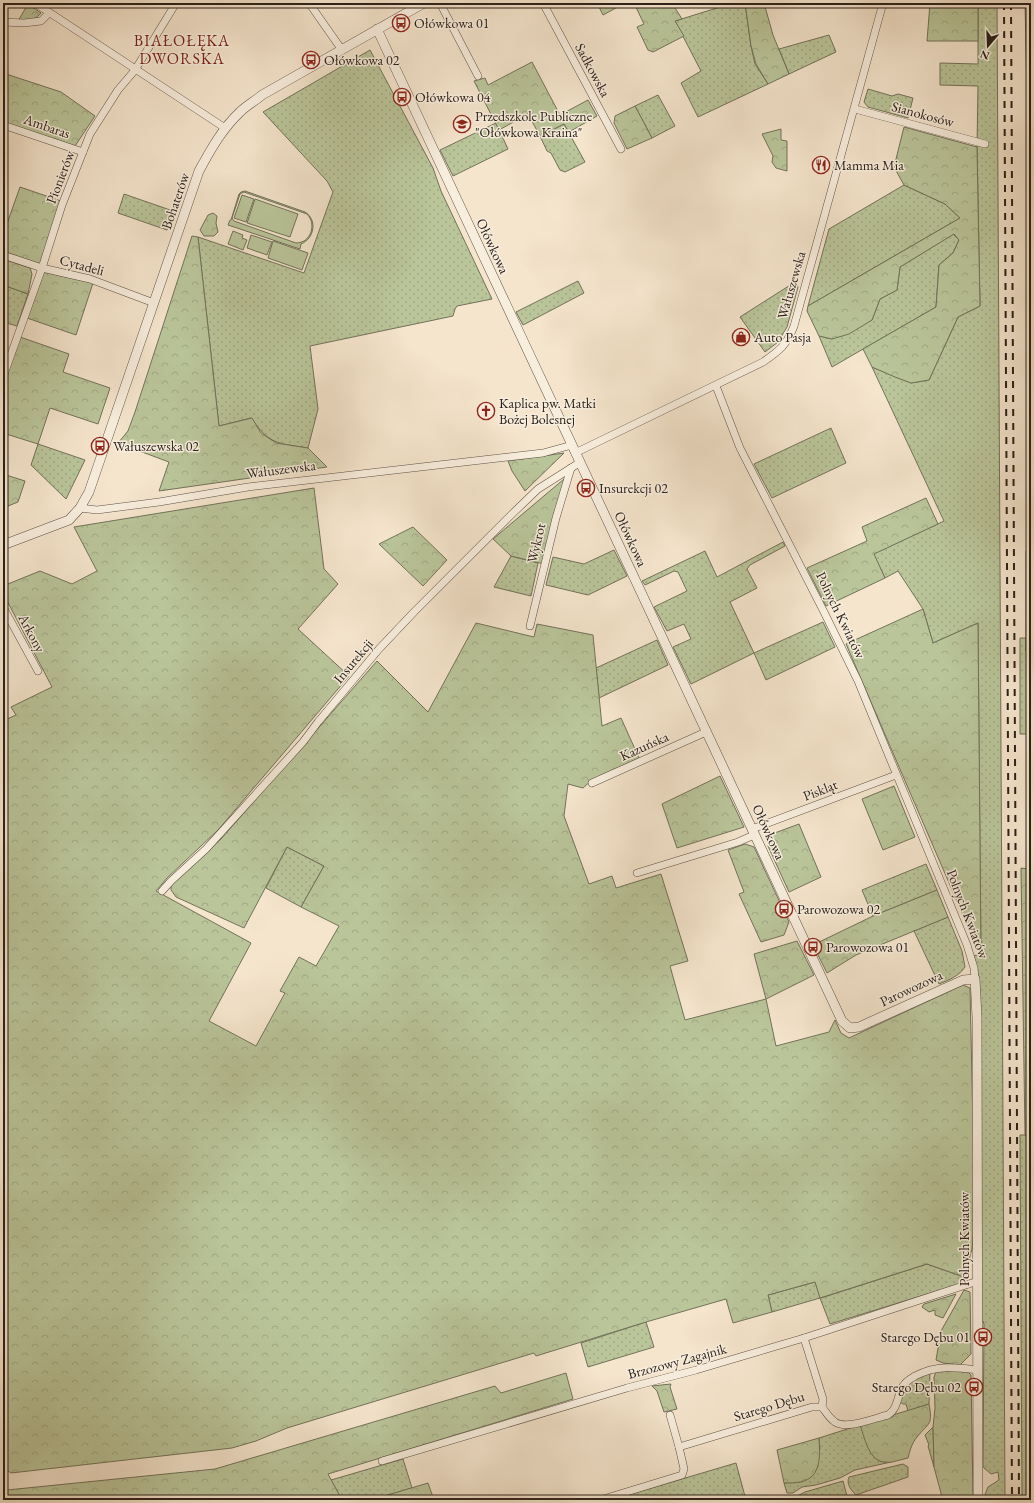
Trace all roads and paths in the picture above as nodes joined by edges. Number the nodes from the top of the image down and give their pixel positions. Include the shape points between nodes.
1 (35, 3) edge
2 (176, 3) edge
3 (309, 3) edge
4 (424, 3) edge
5 (440, 3) edge
6 (543, 3) edge
7 (883, 3) edge
8 (49, 12) junction
9 (3, 22) edge
10 (376, 29) junction
11 (342, 50) junction
12 (135, 70) junction
13 (478, 76) dead end
14 (855, 109) junction
15 (3, 125) edge
16 (225, 128) junction
17 (985, 144) dead end
18 (621, 149) dead end
19 (83, 152) junction
20 (3, 255) edge
21 (42, 268) junction
22 (154, 303) junction
23 (3, 377) edge
24 (716, 386) junction
25 (574, 449) junction
26 (579, 463) junction
27 (571, 468) junction
28 (80, 508) junction
29 (3, 545) edge
30 (3, 607) edge
31 (530, 626) dead end
32 (38, 671) dead end
33 (706, 732) junction
34 (896, 775) junction
35 (592, 783) dead end
36 (753, 832) junction
37 (637, 873) dead end
38 (162, 891) dead end
39 (975, 979) junction
40 (859, 1027) joint
41 (978, 1281) junction
42 (804, 1338) junction
43 (978, 1370) junction
44 (822, 1407) junction
45 (670, 1415) dead end
46 (679, 1447) junction
47 (382, 1461) dead end
48 (600, 1500) edge
49 (978, 1500) edge

1 - 8 street
2 - 12 street, Pionierów
3 - 11 street
4 - 10 street, Bohaterów
5 - 13 street
6 - 18 street, Sadkowska
7 - 14 street, Wałuszewska
8 - 9 street via 41,21
8 - 12 street
10 - 11 street, Bohaterów
10 - 25 street, Ołówkowa
11 - 16 street, Bohaterów via 262,95 241,111
12 - 16 street
12 - 19 street, Pionierów via 118,90 90,134
14 - 17 street, Sianokosów
14 - 24 street, Wałuszewska via 790,339 778,352 763,362
15 - 19 street, Ambaras
16 - 22 street, Bohaterów via 199,171
19 - 21 street, Pionierów via 62,205
20 - 21 street, Cytadeli
21 - 22 street, Cytadeli via 90,279
21 - 23 street, Pionierów
22 - 28 street, Bohaterów via 89,492
24 - 25 street, Wałuszewska
24 - 34 street, Polnych Kwiatów via 740,448 858,681
25 - 26 street, Ołówkowa
25 - 28 street, Wałuszewska via 248,487 97,510
26 - 27 street, Insurekcji
26 - 33 street, Ołówkowa
27 - 31 street, Wykrot
27 - 38 street, Insurekcji via 538,489 419,607 379,649 302,742 206,849
28 - 29 street via 69,520
30 - 32 street, Arkony
33 - 35 street, Kazuńska
33 - 36 street, Ołówkowa
34 - 36 street, Piskląt
34 - 39 street, Polnych Kwiatów via 967,945
36 - 37 street, Piskląt via 738,842
36 - 40 street, Ołówkowa via 842,1021 850,1028
39 - 40 street, Parowozowa via 963,980
39 - 41 street, Polnych Kwiatów
41 - 42 street, Brzozowy Zagajnik
41 - 43 street, Polnych Kwiatów
42 - 44 street via 823,1399
42 - 47 street, Brzozowy Zagajnik
43 - 44 street, Starego Dębu via 933,1368 921,1372 906,1380 893,1412 849,1425 836,1423
43 - 49 street, Polnych Kwiatów
44 - 46 street, Starego Dębu via 812,1407
45 - 46 street
46 - 48 street via 684,1469 682,1475

